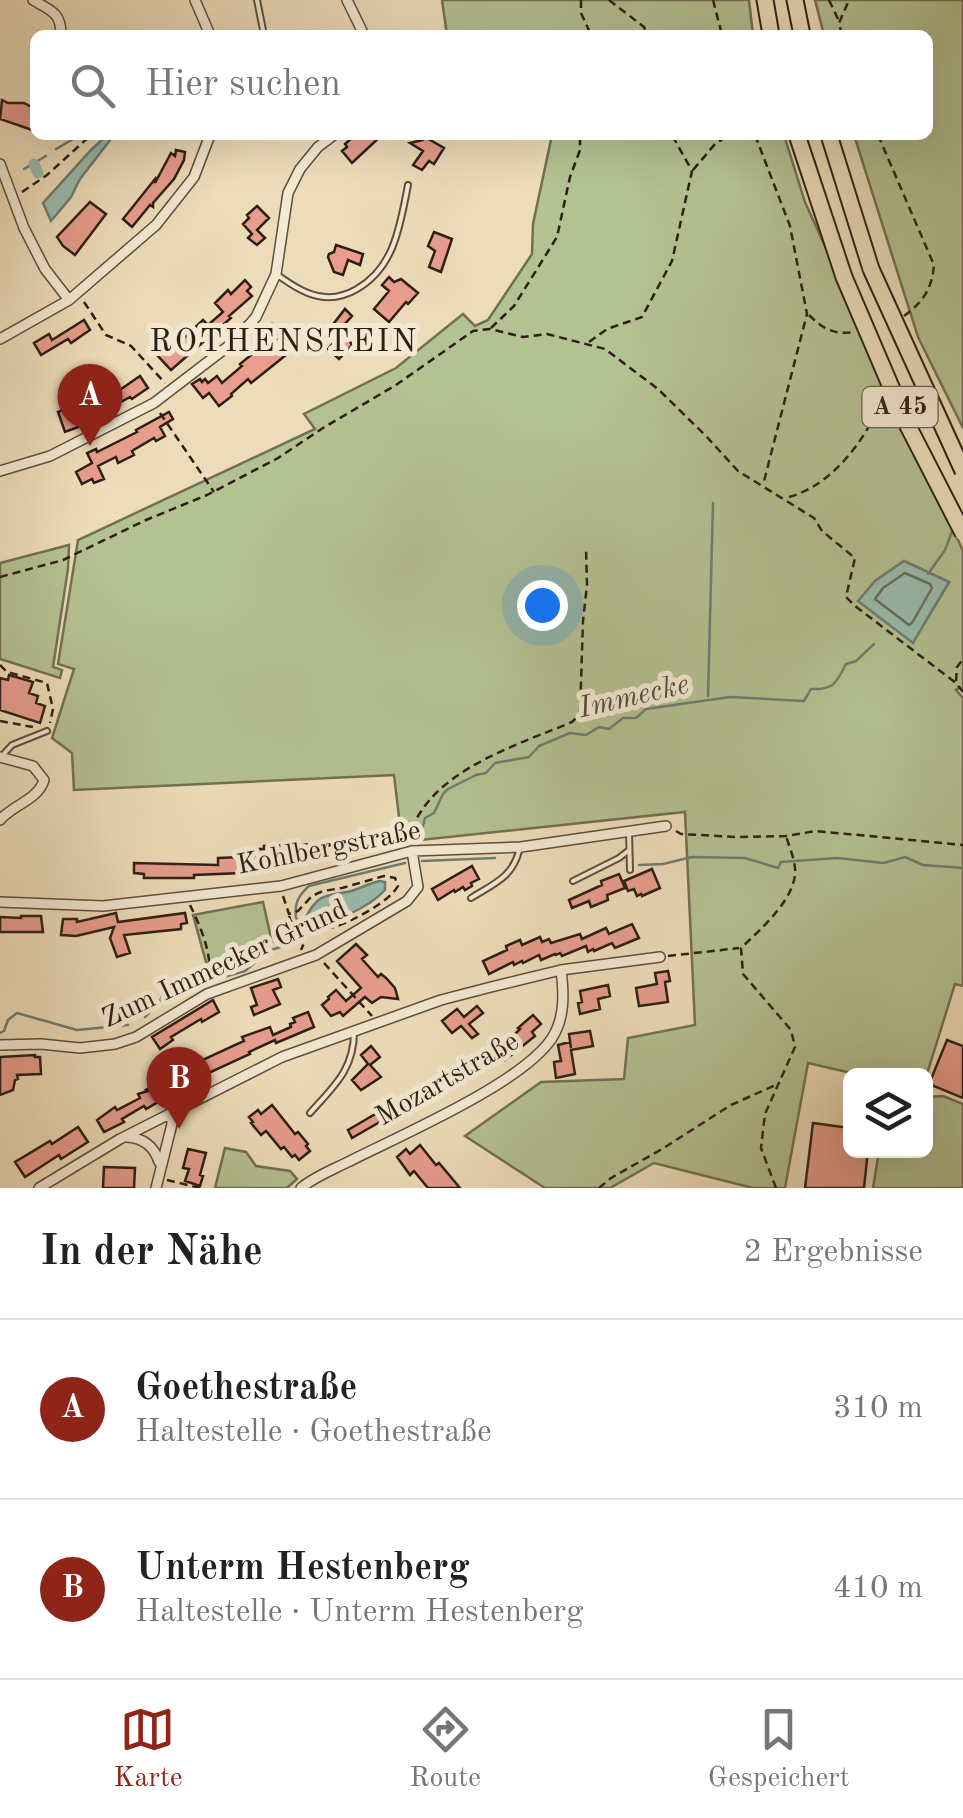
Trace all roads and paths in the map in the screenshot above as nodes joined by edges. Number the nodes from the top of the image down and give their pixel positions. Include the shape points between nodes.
1 (33, 0) edge
2 (195, 0) edge
3 (257, 0) edge
4 (347, 0) edge
5 (581, 0) edge
6 (609, 0) edge
7 (713, 0) edge
8 (765, 0) edge
9 (795, 0) edge
10 (829, 0) edge
11 (849, 0) edge
12 (840, 23) junction
13 (61, 30) edge
14 (208, 30) edge
15 (263, 30) edge
16 (362, 30) edge
17 (590, 30) edge
18 (645, 30) edge
19 (721, 30) edge
20 (770, 30) edge
21 (801, 30) edge
22 (841, 30) edge
23 (86, 140) edge
24 (208, 140) edge
25 (327, 140) edge
26 (580, 140) edge
27 (675, 140) edge
28 (721, 140) edge
29 (757, 140) edge
30 (800, 140) edge
31 (831, 140) edge
32 (880, 140) edge
33 (0, 164) edge
34 (692, 171) junction
35 (408, 185) dead end
36 (13, 198) junction
37 (276, 274) junction
38 (73, 296) junction
39 (807, 314) junction
40 (893, 323) dead end
41 (490, 328) junction
42 (862, 331) dead end
43 (0, 339) edge
44 (588, 343) junction
45 (886, 389) dead end
46 (172, 390) junction
47 (154, 403) junction
48 (0, 471) edge
49 (963, 471) edge
50 (763, 485) junction
51 (214, 492) junction
52 (786, 498) junction
53 (963, 532) edge
54 (586, 548) dead end
55 (0, 577) edge
56 (963, 659) edge
57 (0, 665) edge
58 (956, 683) junction
59 (963, 692) edge
60 (0, 721) edge
61 (48, 731) junction
62 (0, 757) edge
63 (2, 815) edge
64 (666, 826) joint
65 (628, 832) junction
66 (786, 836) junction
67 (963, 845) edge
68 (521, 846) junction
69 (628, 851) junction
70 (408, 852) junction
71 (630, 870) dead end
72 (573, 881) dead end
73 (281, 886) junction
74 (471, 898) dead end
75 (0, 902) edge
76 (190, 905) dead end
77 (293, 913) junction
78 (309, 932) junction
79 (741, 948) junction
80 (316, 955) junction
81 (660, 957) joint
82 (302, 961) junction
83 (561, 970) junction
84 (208, 984) dead end
85 (377, 1022) junction
86 (354, 1031) junction
87 (0, 1045) edge
88 (780, 1084) junction
89 (172, 1111) junction
90 (310, 1113) dead end
91 (120, 1138) junction
92 (160, 1164) junction
93 (157, 1183) edge
94 (39, 1188) edge
95 (200, 1188) edge
96 (300, 1188) edge
97 (599, 1188) edge
98 (776, 1188) edge

1 - 13 street via 56,14
2 - 14 street
3 - 15 lane
4 - 16 street
5 - 17 path
6 - 18 path
7 - 19 path
8 - 20 highway
9 - 21 highway
10 - 12 path
11 - 12 path
12 - 22 path
23 - 36 path
24 - 38 street via 194,177 156,226
25 - 37 street via 300,168 288,193
26 - 41 path via 557,236 514,306
27 - 34 path
28 - 34 path
29 - 39 path via 790,226
30 - 53 highway, A 45, bridge via 844,278
31 - 49 highway, A 45, bridge via 871,269
32 - 40 path via 934,266 925,296
33 - 36 street
34 - 44 path via 672,261 642,317
35 - 37 lane via 398,234 369,282 335,297 318,296
36 - 38 street via 45,269
37 - 46 street via 256,317 235,341
38 - 43 street
38 - 46 path via 106,335 131,346
39 - 42 path via 829,331
39 - 50 path
41 - 44 path
41 - 51 path via 473,331
44 - 50 path via 630,366 738,471
45 - 52 path via 864,438 809,492
46 - 47 street
47 - 48 street via 50,456
47 - 51 path
50 - 52 path
51 - 55 path via 62,560
52 - 58 path via 854,558 846,597
54 - 70 path via 580,714 441,786 419,814
56 - 58 path
57 - 61 path via 47,682 53,709
58 - 59 path
60 - 61 path
61 - 62 lane
62 - 63 street via 33,766 44,780 40,791
64 - 65 street, Kohlbergstraße
64 - 66 path via 681,834
65 - 68 street, Kohlbergstraße
65 - 69 lane
66 - 67 path via 816,831
66 - 79 path via 794,883
68 - 70 street, Kohlbergstraße
68 - 74 lane via 510,873
69 - 71 lane
69 - 72 lane
70 - 73 street, Kohlbergstraße
70 - 80 street, Zum Immecker Grund via 416,892
73 - 75 street, Kohlbergstraße via 104,906
73 - 77 path
76 - 84 path via 210,961
77 - 78 path via 290,922
77 - 78 path via 323,891 395,878 398,886 386,899 341,924
78 - 82 path
79 - 81 path
79 - 88 path via 742,974 791,1030 795,1047
80 - 82 street, Zum Immecker Grund
80 - 85 path
81 - 83 street
82 - 87 street, Zum Immecker Grund via 207,994 115,1044
83 - 85 street
83 - 96 street, Mozartstraße via 559,1024 535,1057 501,1082
85 - 86 street
86 - 89 street via 282,1057
86 - 90 lane via 344,1076
88 - 97 path via 731,1104
88 - 98 path via 765,1114 761,1148
89 - 91 street
89 - 92 street
91 - 92 street via 145,1141
91 - 94 street
92 - 93 street
93 - 95 path

